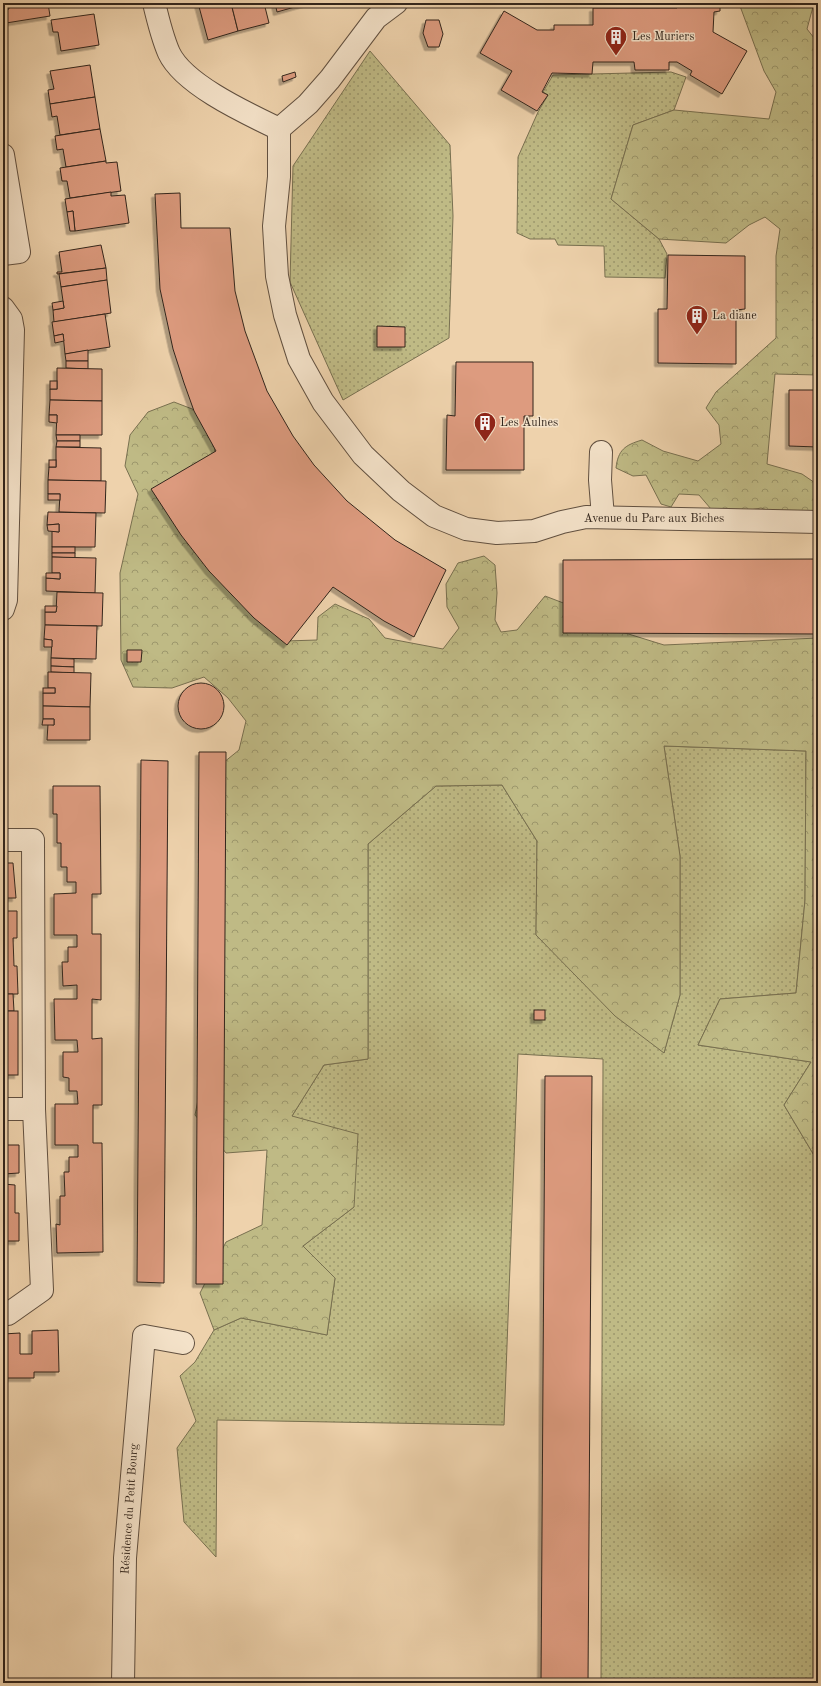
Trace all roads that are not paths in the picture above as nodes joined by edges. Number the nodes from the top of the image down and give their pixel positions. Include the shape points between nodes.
1 (154, 3) edge
2 (396, 3) edge
3 (279, 129) junction
4 (3, 155) edge
5 (11, 253) edge
6 (3, 308) edge
7 (602, 452) dead end
8 (603, 517) junction
9 (818, 522) edge
10 (3, 609) edge
11 (3, 840) edge
12 (3, 1109) edge
13 (34, 1109) junction
14 (3, 1314) edge
15 (183, 1343) dead end
16 (123, 1683) edge

1 - 3 street via 170,54 184,72 204,88
2 - 3 street via 376,18 330,79 308,104
3 - 8 street, Avenue du Parc aux Biches via 279,177 274,226 277,276 285,315 302,365 323,402 363,455 401,491 434,516 466,529 497,534 534,531 586,517
4 - 5 street
6 - 10 street via 11,318 13,330 6,600
7 - 8 street via 600,480
8 - 9 street, Avenue du Parc aux Biches
11 - 13 street via 33,840
12 - 13 street
13 - 14 street via 42,1290 8,1314
15 - 16 street, Résidence du Petit Bourg via 144,1336 125,1558

